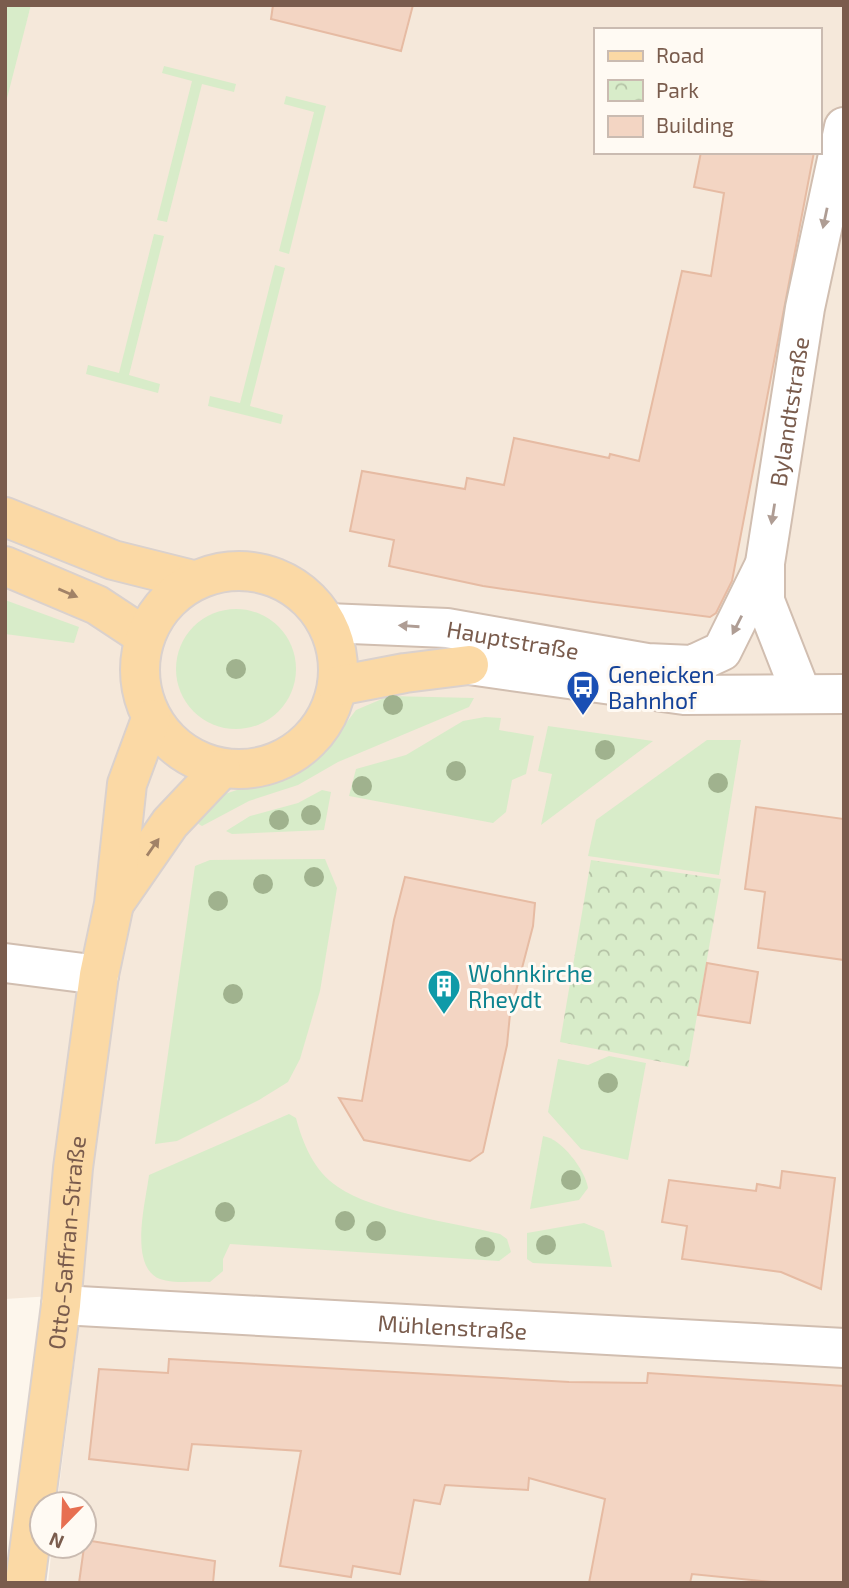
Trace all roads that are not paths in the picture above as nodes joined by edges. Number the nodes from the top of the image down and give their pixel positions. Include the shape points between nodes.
1 (844, 127) edge
2 (5, 517) edge
3 (765, 563) junction
4 (5, 566) edge
5 (192, 580) junction
6 (327, 623) junction
7 (144, 636) junction
8 (469, 666) joint
9 (337, 686) junction
10 (801, 693) junction
11 (844, 694) edge
12 (151, 719) junction
13 (221, 769) junction
14 (114, 904) junction
15 (5, 963) edge
16 (99, 975) junction
17 (61, 1306) junction
18 (844, 1348) edge
19 (24, 1583) edge

1 -> 3 street, Bylandtstraße via 806,308
2 - 5 main road via 113,560
3 -> 6 street, Hauptstraße via 722,651 692,665 647,663 447,628
3 - 10 street, Bylandtstraße via 765,601
4 -> 7 main road via 97,605
5 - 6 main road via 224,570 257,572 289,583 310,600
5 - 7 main road via 163,603
6 - 9 main road via 338,656
7 - 12 main road via 139,683
8 - 9 main road
8 - 10 street, Hauptstraße via 684,695
9 - 13 main road via 321,726 295,753 259,768
10 - 11 street, Hauptstraße
12 - 13 main road via 185,754
12 - 14 main road, Otto-Saffran-Straße via 127,784
14 -> 13 main road, Otto-Saffran-Straße via 170,823
14 - 16 main road, Otto-Saffran-Straße
15 - 16 street
16 - 17 main road, Otto-Saffran-Straße via 73,1168
17 - 18 street, Mühlenstraße
17 - 19 main road, Otto-Saffran-Straße

